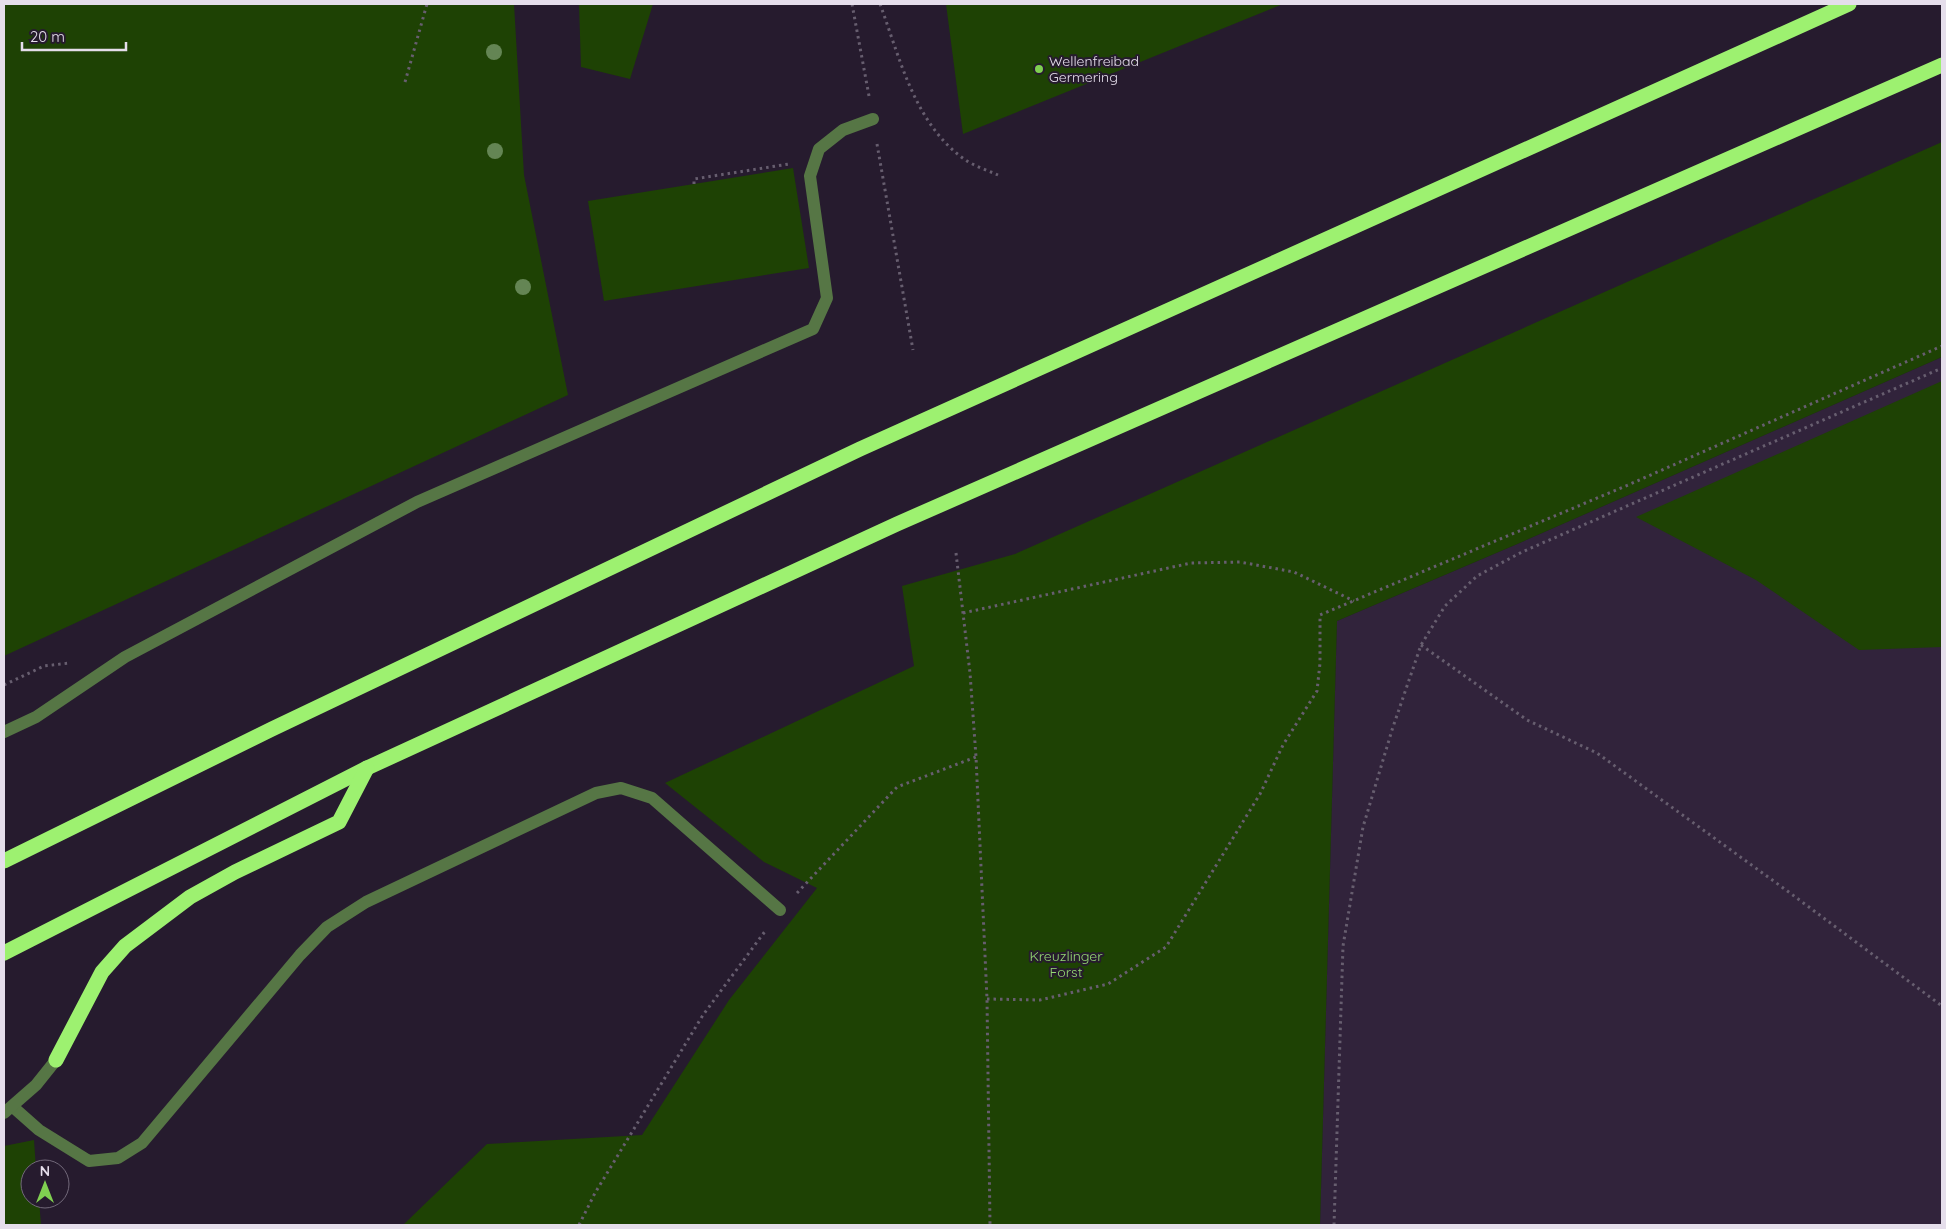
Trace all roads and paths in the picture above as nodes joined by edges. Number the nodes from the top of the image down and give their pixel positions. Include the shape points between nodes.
1 (427, 4) edge
2 (852, 4) edge
3 (880, 4) edge
4 (1849, 4) edge
5 (1942, 65) edge
6 (405, 82) dead end
7 (873, 119) junction
8 (819, 150) junction
9 (998, 175) dead end
10 (694, 184) dead end
11 (1942, 346) edge
12 (913, 350) dead end
13 (1942, 368) edge
14 (956, 553) dead end
15 (1354, 600) junction
16 (963, 613) junction
17 (1421, 645) junction
18 (4, 732) edge
19 (976, 757) junction
20 (367, 768) junction
21 (4, 861) edge
22 (780, 910) junction
23 (4, 953) edge
24 (987, 999) junction
25 (1942, 1006) edge
26 (56, 1060) joint
27 (8, 1110) edge
28 (579, 1225) edge
29 (990, 1225) edge
30 (1334, 1225) edge

1 - 6 path
2 - 7 path
3 - 9 path via 917,104 941,140 965,160
4 - 21 highway via 860,449 272,729
5 - 20 highway via 897,524
7 - 8 lane via 843,130
7 - 12 path
8 - 10 path via 790,164 694,179
8 - 18 lane via 810,176 827,298 812,329 417,502 125,657 36,717
11 - 15 path via 1628,485
13 - 17 path via 1522,552 1477,576 1445,606
14 - 16 path
15 - 16 path via 1294,572 1240,562 1191,563
15 - 24 path via 1320,615 1317,691 1283,745 1260,794 1166,947 1108,984 1040,1000
16 - 19 path
17 - 25 path via 1527,720 1597,753
17 - 30 path via 1363,828 1343,946
19 - 22 path via 897,787
19 - 24 path
20 - 23 highway
20 - 26 highway via 339,822 190,897 125,946 102,972
22 - 27 lane via 652,798 621,788 596,793 366,902 327,927 142,1143 118,1158 89,1161
22 - 28 path via 703,1015
24 - 29 path
26 - 27 lane via 36,1086

